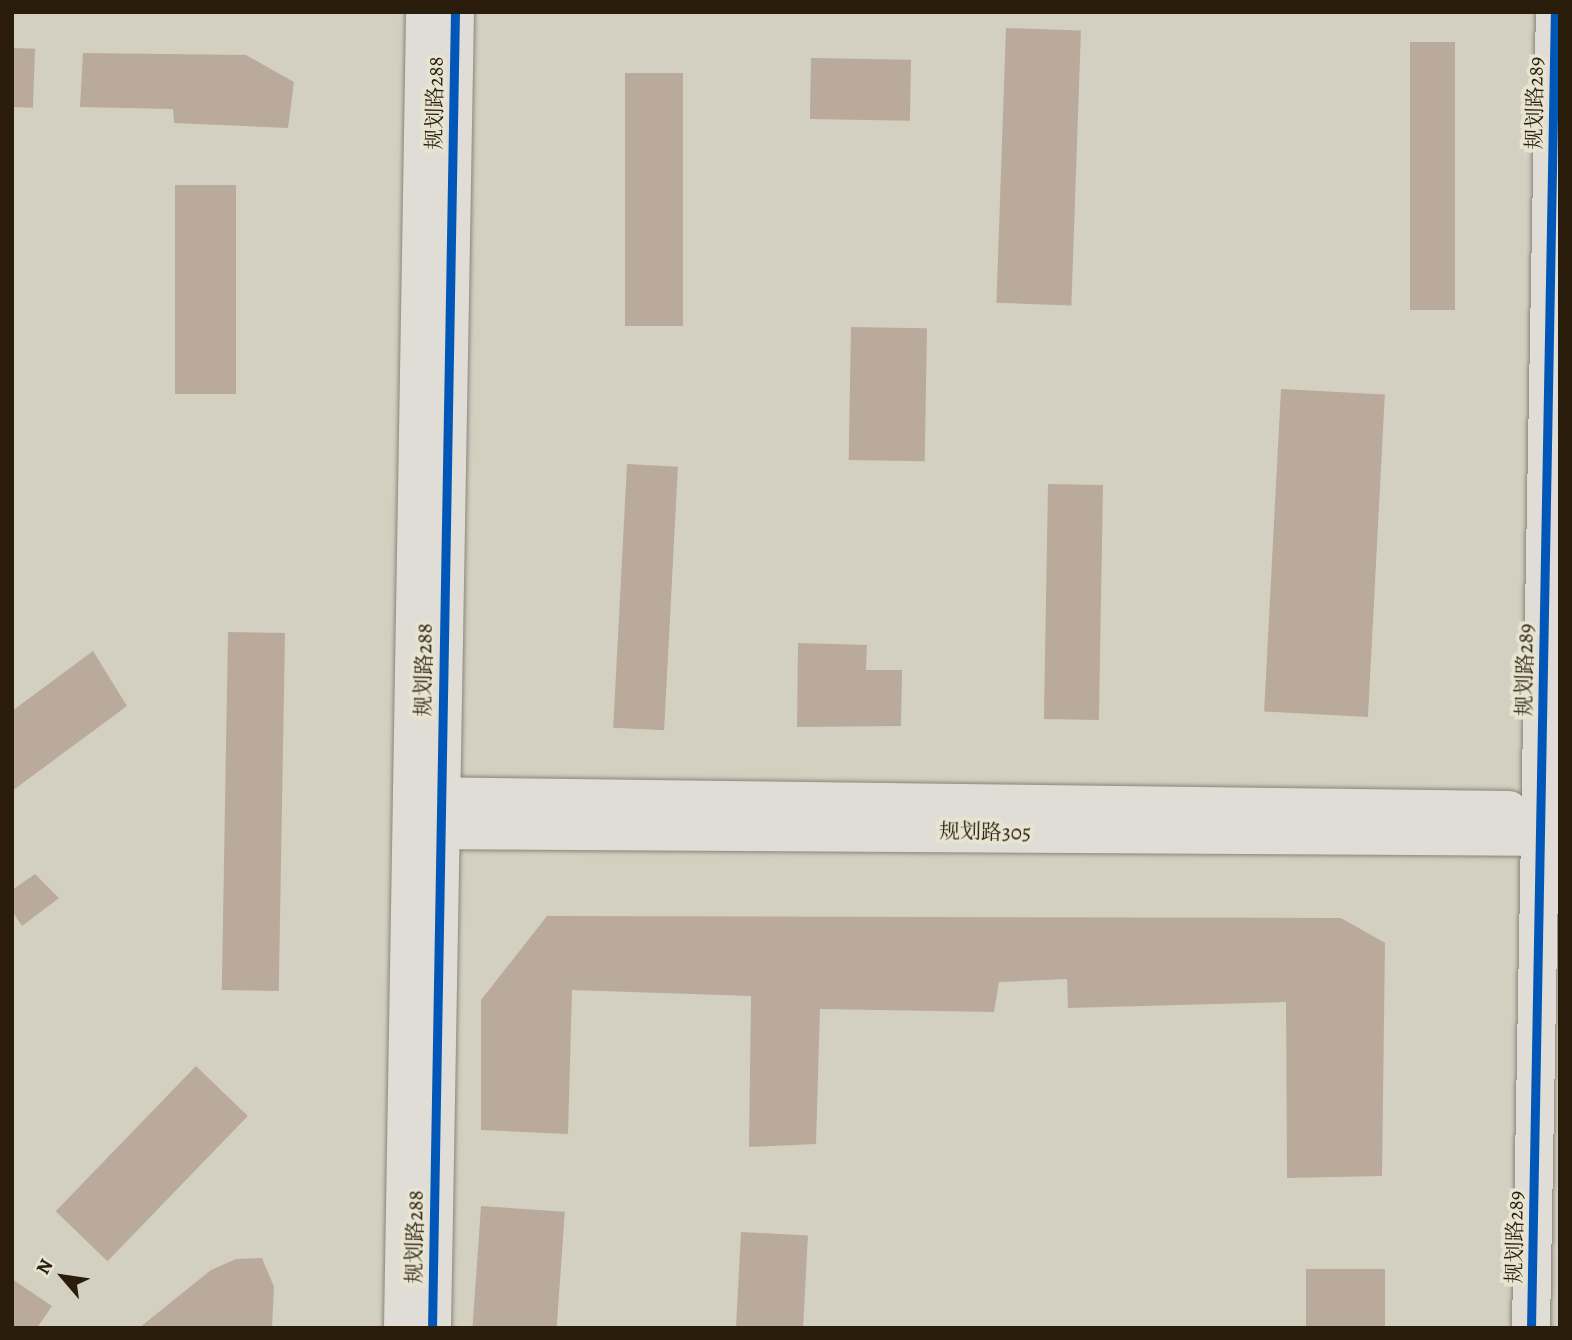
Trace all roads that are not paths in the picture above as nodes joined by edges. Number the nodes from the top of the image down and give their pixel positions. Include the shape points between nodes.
1 (425, 12) edge
2 (454, 12) edge
3 (1555, 12) edge
4 (425, 813) junction
5 (1550, 824) edge
6 (403, 1328) edge
7 (432, 1328) edge
8 (1531, 1328) edge

1 - 4 street, 规划路288
2 - 4 street, 规划路288
3 - 5 street, 规划路289
4 - 5 street, 规划路305
4 - 6 street, 规划路288
4 - 7 street, 规划路288
5 - 8 street, 规划路289

